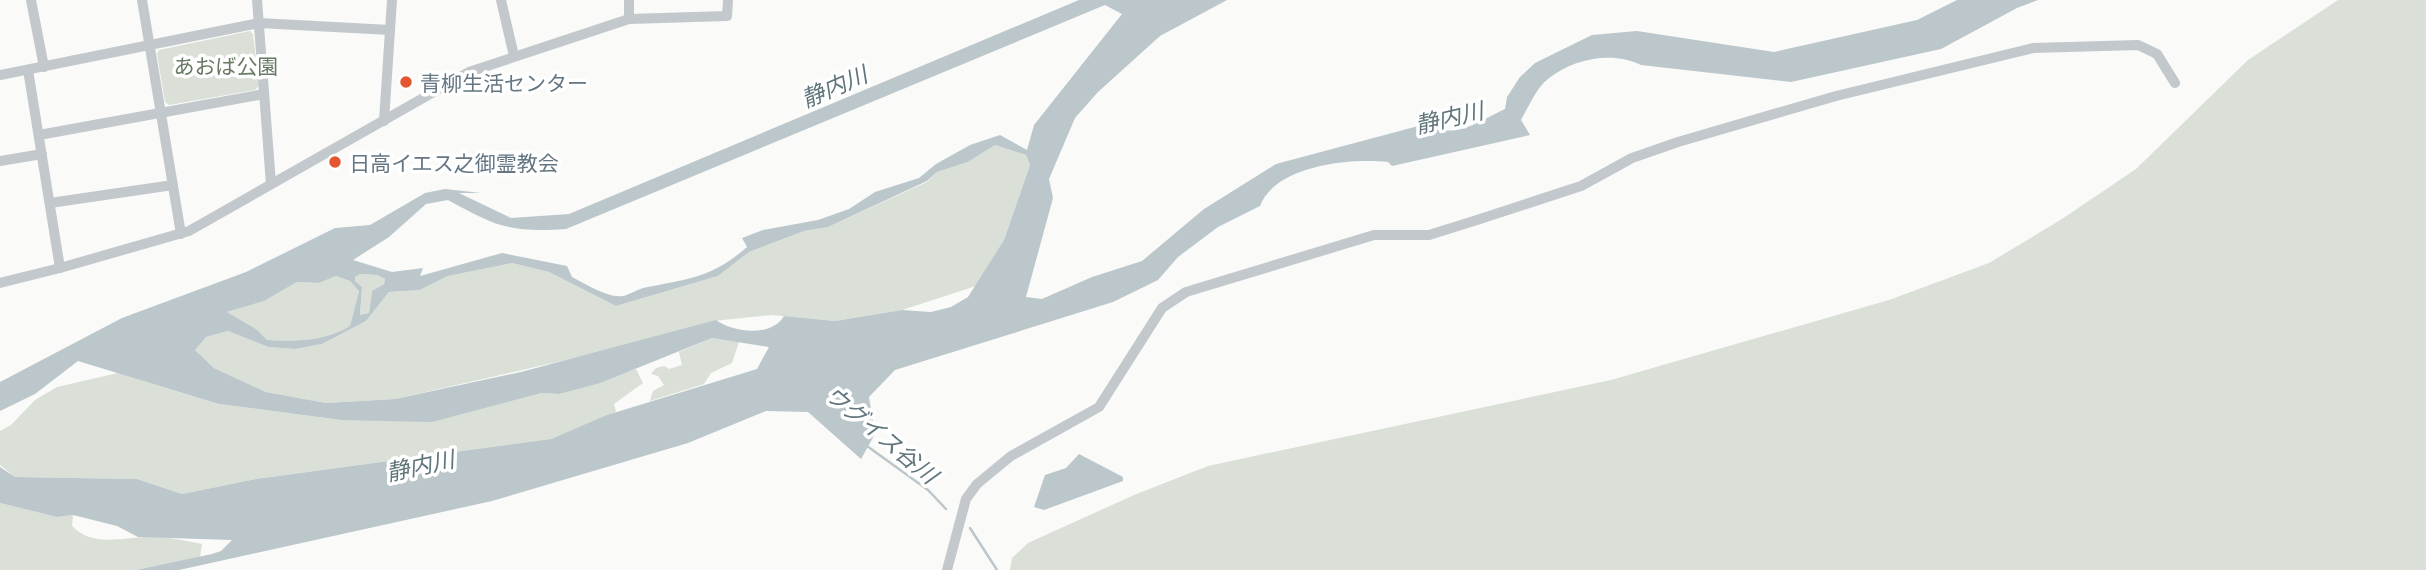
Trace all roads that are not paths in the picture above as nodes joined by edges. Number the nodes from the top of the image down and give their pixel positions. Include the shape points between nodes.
1 (31, 0) edge
2 (142, 0) edge
3 (257, 0) edge
4 (392, 0) edge
5 (501, 0) edge
6 (629, 0) edge
7 (727, 0) edge
8 (629, 19) junction
9 (259, 23) junction
10 (390, 30) junction
11 (150, 47) junction
12 (514, 56) junction
13 (44, 67) junction
14 (28, 70) junction
15 (0, 75) edge
16 (2175, 83) dead end
17 (264, 94) junction
18 (161, 114) junction
19 (384, 121) junction
20 (39, 135) junction
21 (42, 154) junction
22 (0, 161) edge
23 (271, 184) junction
24 (173, 185) junction
25 (50, 203) junction
26 (181, 234) junction
27 (60, 268) junction
28 (0, 283) edge
29 (947, 570) edge

1 - 13 street
2 - 11 street
3 - 9 street
4 - 10 street
5 - 12 street
6 - 8 street
7 - 8 street via 727,16
8 - 12 street
9 - 10 street
9 - 11 street
9 - 17 street
10 - 19 street
11 - 13 street
11 - 18 street
12 - 19 street via 468,72
13 - 14 street
14 - 15 street
14 - 20 street
16 - 29 street via 2157,54 2138,45 2033,48 1678,142 1632,158 1581,186 1429,235 1374,235 1186,292 1161,308 1099,407 1011,456 977,484 966,499
17 - 18 street
17 - 23 street
18 - 20 street
18 - 24 street
19 - 23 street
20 - 21 street
21 - 22 street
21 - 25 street
23 - 26 street
24 - 25 street
24 - 26 street
25 - 27 street
26 - 27 street
27 - 28 street

